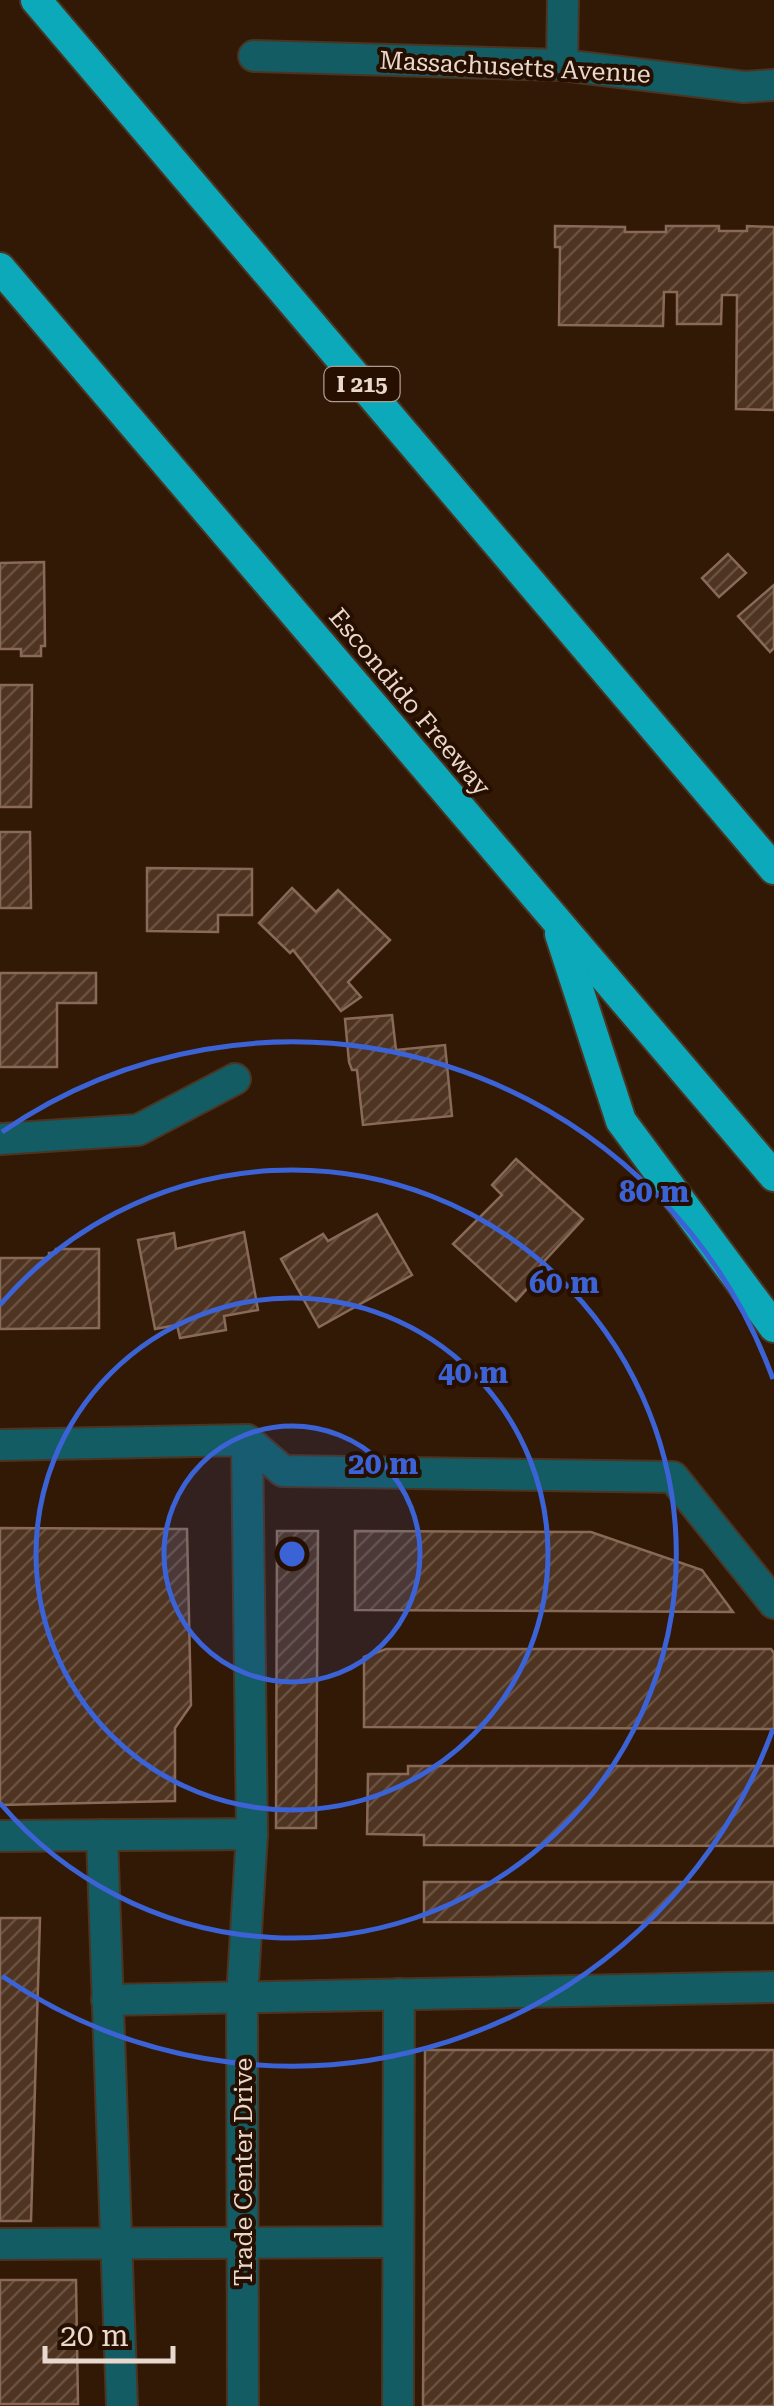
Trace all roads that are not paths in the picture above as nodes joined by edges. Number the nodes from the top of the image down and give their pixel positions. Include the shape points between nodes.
1 (36, 0) edge
2 (563, 0) edge
3 (254, 56) dead end
4 (562, 65) junction
5 (759, 86) edge
6 (0, 268) edge
7 (688, 768) junction
8 (774, 855) edge
9 (774, 869) edge
10 (554, 917) junction
11 (235, 1080) dead end
12 (0, 1138) edge
13 (774, 1176) edge
14 (774, 1328) edge
15 (246, 1440) junction
16 (0, 1445) edge
17 (774, 1603) edge
18 (252, 1834) junction
19 (102, 1835) junction
20 (0, 1836) edge
21 (774, 1986) edge
22 (398, 1994) junction
23 (242, 1997) junction
24 (108, 2000) junction
25 (398, 2242) junction
26 (0, 2244) edge
27 (244, 2244) junction
28 (116, 2245) junction
29 (122, 2406) edge
30 (243, 2406) edge
31 (398, 2406) edge

1 - 7 highway, I 215
2 - 4 street
3 - 4 street, Massachusetts Avenue
4 - 5 street, Massachusetts Avenue
6 - 10 highway, Escondido Freeway
7 - 8 highway
7 - 9 highway, I 215
10 - 13 highway, Escondido Freeway
10 - 14 highway via 621,1121
11 - 12 street via 138,1130
15 - 16 street
15 - 17 street via 283,1471 673,1477
15 - 18 street, Trade Center Drive
18 - 19 street
18 - 23 street, Trade Center Drive
19 - 20 street
19 - 24 street
21 - 22 street
22 - 23 street
22 - 25 street
23 - 24 street
23 - 27 street, Trade Center Drive
24 - 28 street
25 - 27 street
25 - 31 street
26 - 28 street
27 - 28 street
27 - 30 street, Trade Center Drive
28 - 29 street

